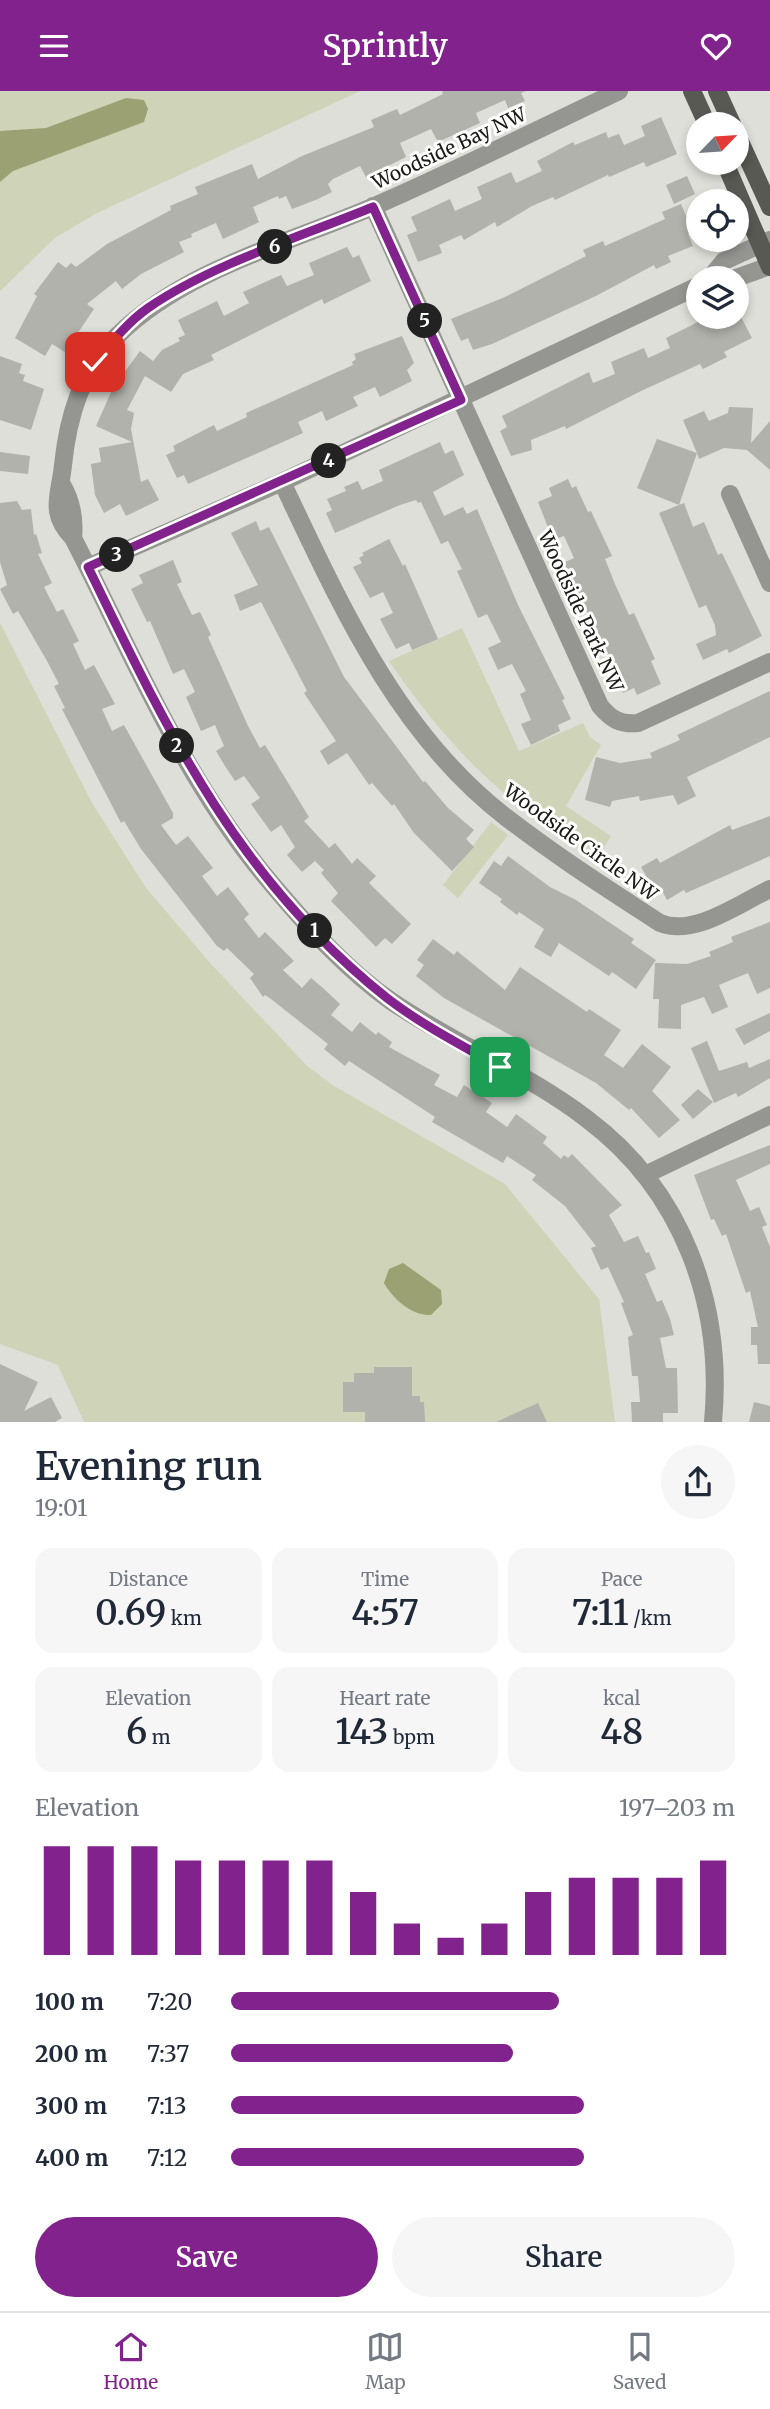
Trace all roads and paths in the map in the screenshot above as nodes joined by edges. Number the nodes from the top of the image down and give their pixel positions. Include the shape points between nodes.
1 (619, 91) edge
2 (692, 91) edge
3 (717, 91) edge
4 (702, 112) edge
5 (727, 112) edge
6 (749, 161) edge
7 (731, 175) edge
8 (373, 207) junction
9 (770, 207) edge
10 (766, 242) edge
11 (720, 266) edge
12 (770, 266) edge
13 (749, 273) edge
14 (686, 292) edge
15 (461, 400) junction
16 (282, 482) junction
17 (730, 494) dead end
18 (88, 567) junction
19 (770, 583) edge
20 (770, 662) edge
21 (770, 889) edge
22 (770, 1115) edge
23 (647, 1174) junction
24 (713, 1422) edge

1 - 8 street, Woodside Bay NW
2 - 4 main road
3 - 5 main road
6 - 9 main road
7 - 10 main road
8 - 15 street
8 - 18 street, Woodside Bay NW via 203,278 146,309 95,362 78,392 67,428 61,483 75,522 73,538
10 - 11 street
10 - 12 main road
12 - 13 street
14 - 15 street
15 - 16 street
15 - 20 street, Woodside Park NW via 600,706 609,716 618,723 638,723
16 - 18 street
16 - 21 street, Woodside Circle NW via 340,604 390,689 422,734 506,818 665,926 689,927
17 - 19 street
18 - 23 street via 190,769 276,889 340,957 388,999 586,1118
22 - 23 street
23 - 24 street via 695,1263 706,1303 717,1381

